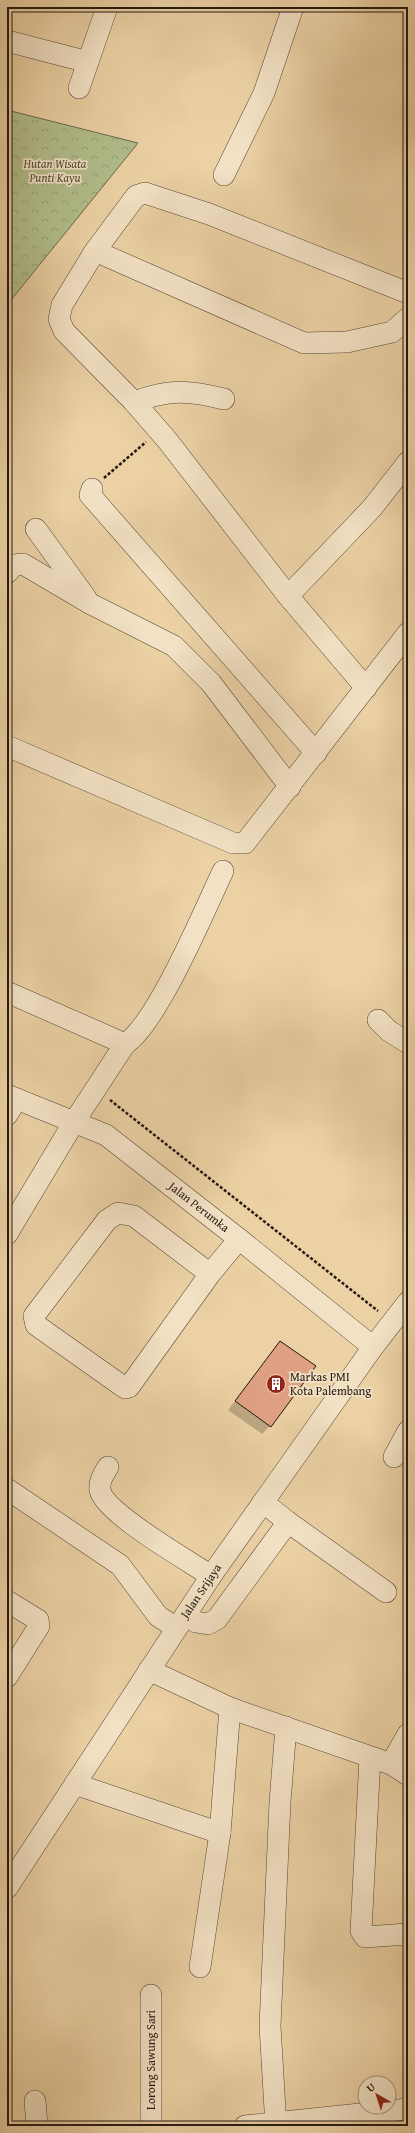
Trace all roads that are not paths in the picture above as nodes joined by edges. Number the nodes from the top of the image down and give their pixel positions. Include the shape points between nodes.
1 (107, 7) edge
2 (293, 7) edge
3 (7, 41) edge
4 (88, 62) junction
5 (79, 88) dead end
6 (224, 175) dead end
7 (95, 251) junction
8 (408, 292) edge
9 (408, 318) edge
10 (224, 398) dead end
11 (134, 402) junction
12 (408, 462) edge
13 (92, 489) road end
14 (36, 529) dead end
15 (7, 573) edge
16 (288, 596) junction
17 (91, 604) junction
18 (408, 634) edge
19 (366, 688) junction
20 (7, 746) edge
21 (316, 753) junction
22 (290, 787) junction
23 (223, 871) dead end
24 (7, 992) edge
25 (378, 1020) dead end
26 (408, 1043) edge
27 (125, 1044) junction
28 (10, 1103) edge
29 (74, 1122) junction
30 (7, 1234) edge
31 (239, 1238) junction
32 (210, 1274) junction
33 (402, 1313) edge
34 (374, 1347) junction
35 (408, 1431) edge
36 (394, 1457) dead end
37 (108, 1467) dead end
38 (7, 1490) edge
39 (263, 1502) junction
40 (288, 1522) junction
41 (211, 1576) junction
42 (386, 1592) dead end
43 (7, 1601) edge
44 (181, 1621) junction
45 (149, 1670) junction
46 (7, 1677) edge
47 (230, 1708) junction
48 (286, 1727) junction
49 (408, 1734) edge
50 (370, 1756) junction
51 (400, 1769) edge
52 (75, 1784) junction
53 (220, 1833) junction
54 (7, 1888) edge
55 (408, 1934) edge
56 (200, 1967) dead end
57 (151, 1995) dead end
58 (35, 2101) dead end
59 (408, 2109) edge
60 (276, 2125) edge
61 (37, 2126) edge
62 (151, 2126) edge
63 (246, 2126) edge

1 - 4 street
2 - 6 street via 264,93
3 - 4 street
4 - 5 street
7 - 8 street via 136,196 145,193 209,214
7 - 9 street via 304,343 347,342 392,332
7 - 11 street via 62,305 59,319 64,331
10 - 11 street via 196,392 175,392
11 - 16 street via 167,440
12 - 16 street via 372,508
13 - 21 street via 90,495
14 - 17 street
15 - 17 street via 14,565 22,564
16 - 19 street
17 - 22 street via 174,646 211,683
18 - 19 street
19 - 21 street
20 - 22 street via 233,843 245,843
21 - 22 street
23 - 27 street via 174,973 145,1024
24 - 27 street
25 - 26 street via 389,1031
27 - 29 street
28 - 29 street, Jalan Perumka
29 - 30 street
29 - 31 street, Jalan Perumka via 106,1135
31 - 32 street
31 - 34 street, Jalan Perumka
32 - 32 street via 132,1384 125,1388 36,1325 34,1321 34,1316 107,1220 118,1213 134,1216
33 - 34 street, Jalan Srijaya
34 - 39 street, Jalan Srijaya
35 - 36 street
37 - 41 street via 100,1480 100,1490 112,1508
38 - 44 street via 120,1565 158,1616
39 - 40 street
39 - 41 street, Jalan Srijaya
40 - 42 street
40 - 44 street via 217,1619 208,1624
41 - 44 street, Jalan Srijaya
43 - 46 street via 38,1620 39,1626
44 - 45 street, Jalan Srijaya
45 - 47 street
45 - 52 street, Jalan Srijaya
47 - 48 street
47 - 53 street
48 - 50 street
48 - 60 street via 270,2026
49 - 51 street
50 - 51 street
50 - 55 street via 362,1934
52 - 53 street
52 - 54 street, Jalan Srijaya
53 - 56 street
57 - 62 street, Lorong Sawung Sari
58 - 61 street
59 - 60 street
60 - 63 street

